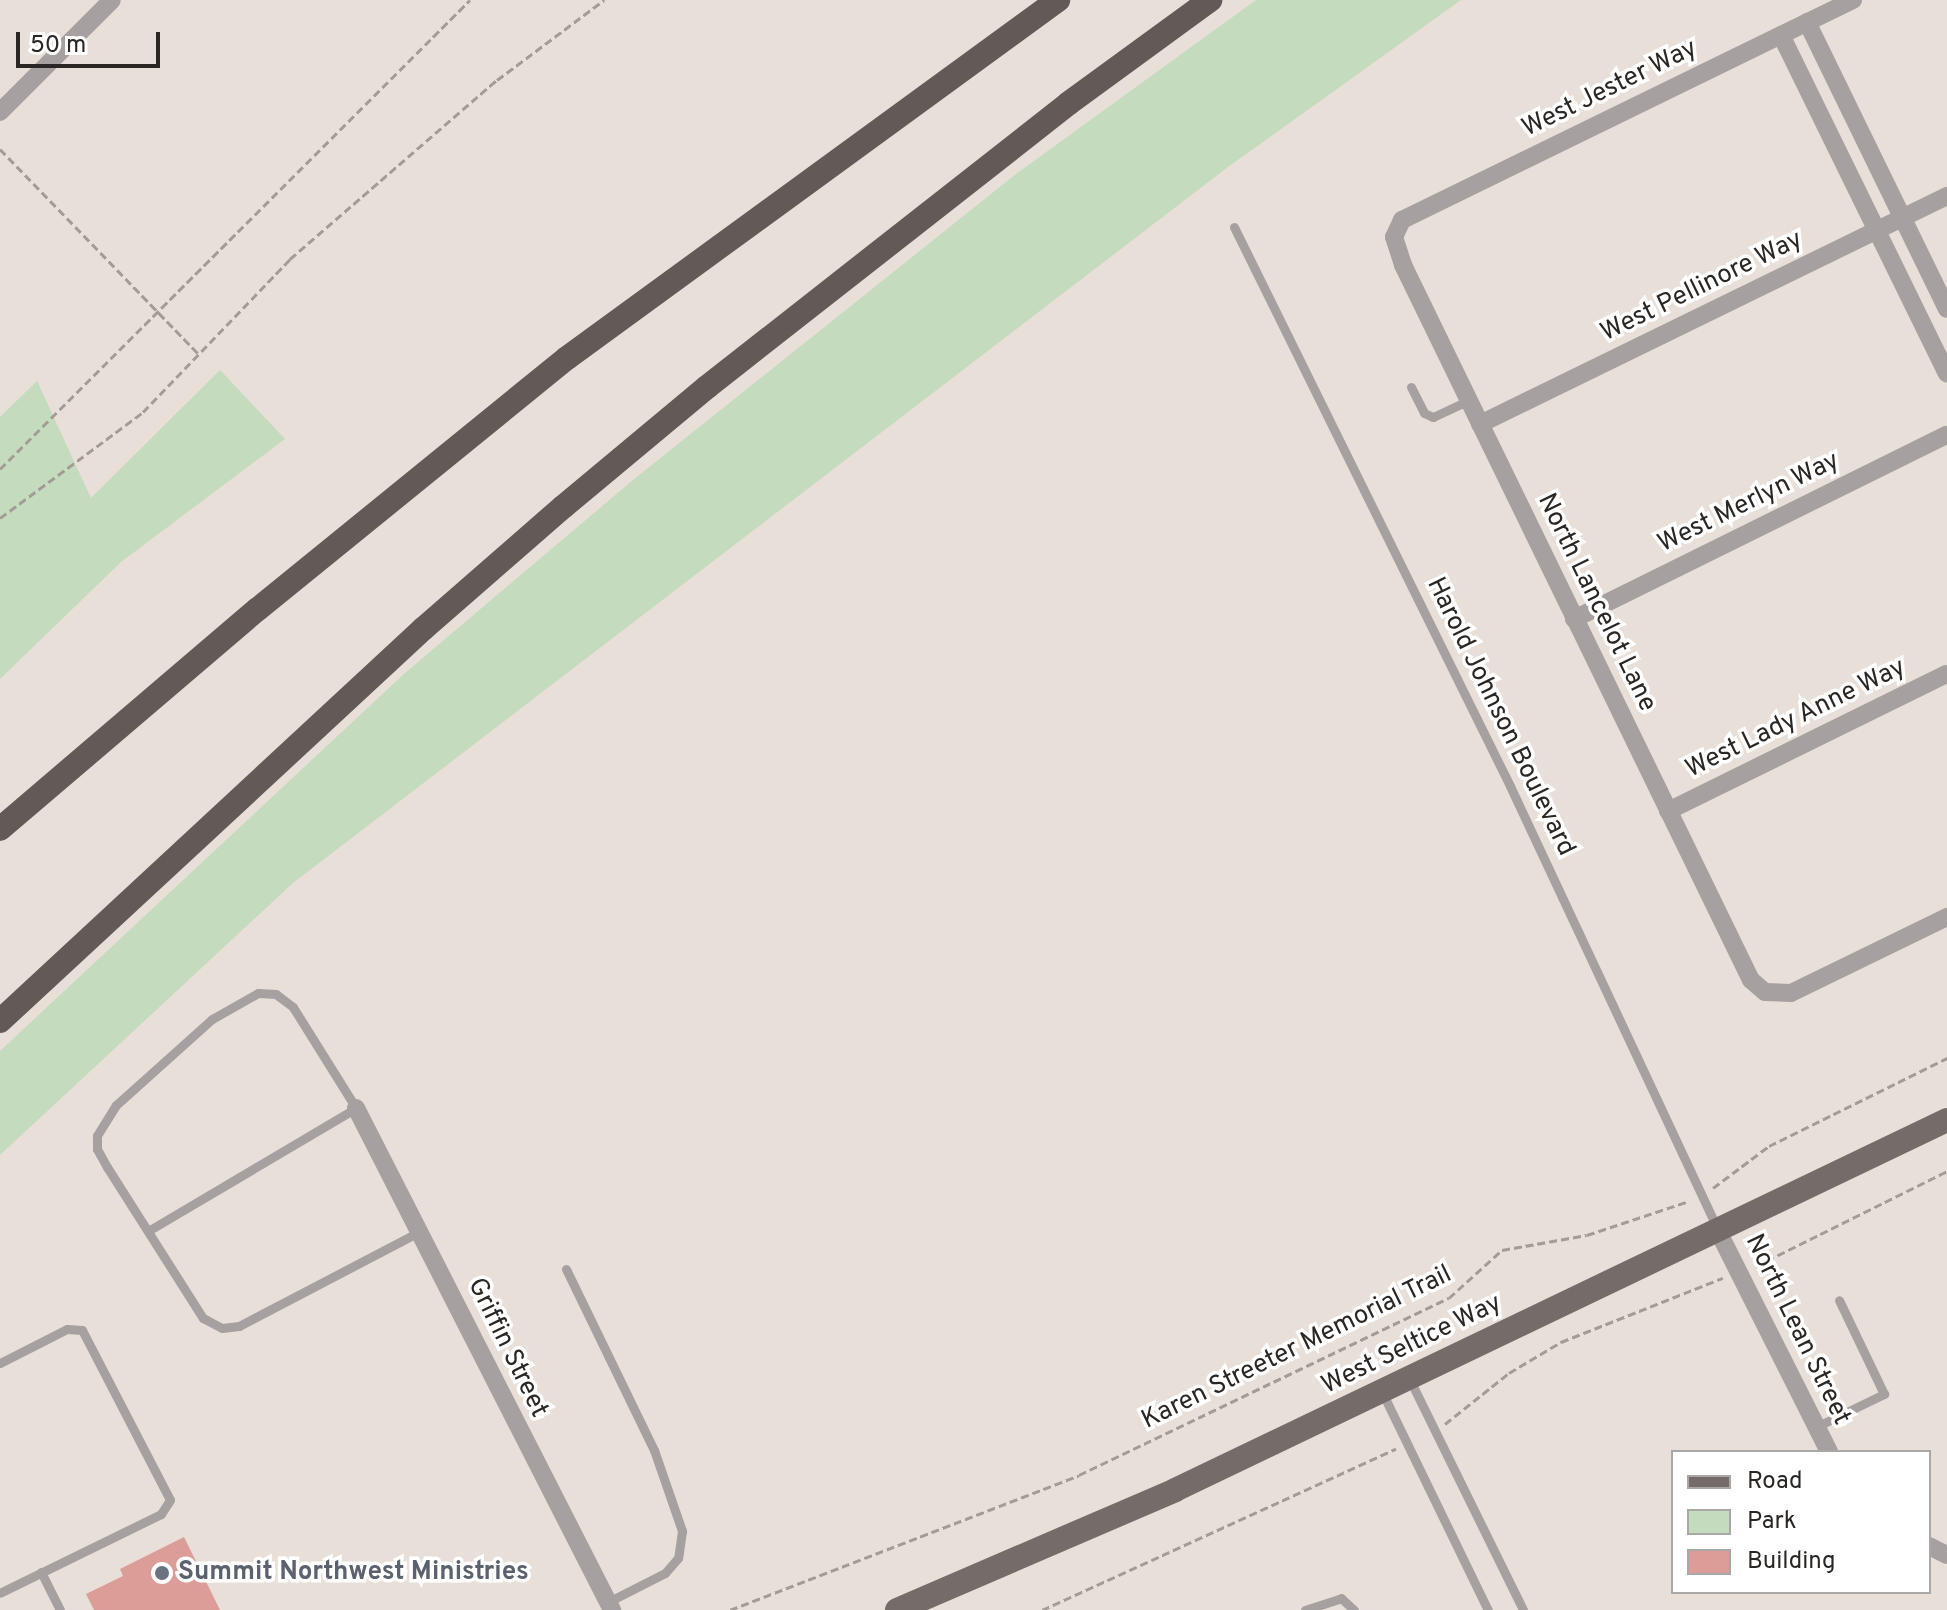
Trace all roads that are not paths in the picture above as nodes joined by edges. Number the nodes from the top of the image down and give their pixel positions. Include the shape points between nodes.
1 (112, 0) edge
2 (1058, 0) edge
3 (1210, 0) edge
4 (1853, 0) edge
5 (1807, 22) junction
6 (1781, 35) junction
7 (0, 112) edge
8 (1947, 196) edge
9 (1903, 218) junction
10 (1234, 227) dead end
11 (1879, 229) junction
12 (1395, 230) joint
13 (1947, 309) edge
14 (1947, 374) edge
15 (1411, 387) dead end
16 (1468, 401) junction
17 (1480, 424) junction
18 (1947, 435) edge
19 (1574, 619) junction
20 (1947, 674) edge
21 (1668, 811) junction
22 (0, 829) edge
23 (1947, 917) edge
24 (0, 1021) edge
25 (356, 1108) junction
26 (1947, 1120) edge
27 (148, 1231) junction
28 (421, 1231) junction
29 (1718, 1231) junction
30 (566, 1269) dead end
31 (1839, 1300) dead end
32 (0, 1363) edge
33 (1409, 1378) junction
34 (1382, 1391) junction
35 (1816, 1427) junction
36 (1828, 1450) edge
37 (41, 1572) junction
38 (0, 1593) edge
39 (610, 1606) edge
40 (60, 1610) edge
41 (897, 1610) edge
42 (1305, 1610) edge
43 (1354, 1610) edge
44 (1488, 1610) edge
45 (1523, 1610) edge

1 - 7 street
2 - 22 highway via 567,358 246,619
3 - 24 highway via 1056,113 563,507 423,629
4 - 5 street, West Jester Way
5 - 6 street, West Jester Way
5 - 9 street
6 - 11 street
6 - 12 street, West Jester Way via 1402,220
8 - 9 street, West Pellinore Way
9 - 11 street, West Pellinore Way
9 - 13 street
10 - 29 lane, Harold Johnson Boulevard via 1705,1193
11 - 14 street
11 - 17 street, West Pellinore Way
12 - 16 street, North Lancelot Lane via 1403,265
15 - 16 lane via 1424,413 1433,417
16 - 17 street, North Lancelot Lane
17 - 19 street, North Lancelot Lane
18 - 19 street, West Merlyn Way
19 - 21 street, North Lancelot Lane
20 - 21 street, West Lady Anne Way
21 - 23 street, North Lancelot Lane via 1751,980 1765,992 1791,993
25 - 27 lane
25 - 27 lane via 293,1007 276,994 258,993 231,1007 116,1105 97,1136 97,1149
25 - 28 street, Griffin Street
26 - 29 main road, West Seltice Way
27 - 28 lane via 203,1318 222,1328 267,1314
28 - 39 street, Griffin Street
29 - 33 main road, West Seltice Way
29 - 35 street, North Lean Street
30 - 39 lane via 654,1450 682,1531 678,1558 665,1573
31 - 35 lane via 1884,1394
32 - 37 lane via 67,1329 82,1330 170,1500 161,1514
33 - 34 main road, West Seltice Way
33 - 45 lane
34 - 41 main road, West Seltice Way via 1116,1517
34 - 44 lane
35 - 36 street, North Lean Street
37 - 38 lane
37 - 40 lane
42 - 43 lane via 1341,1598

